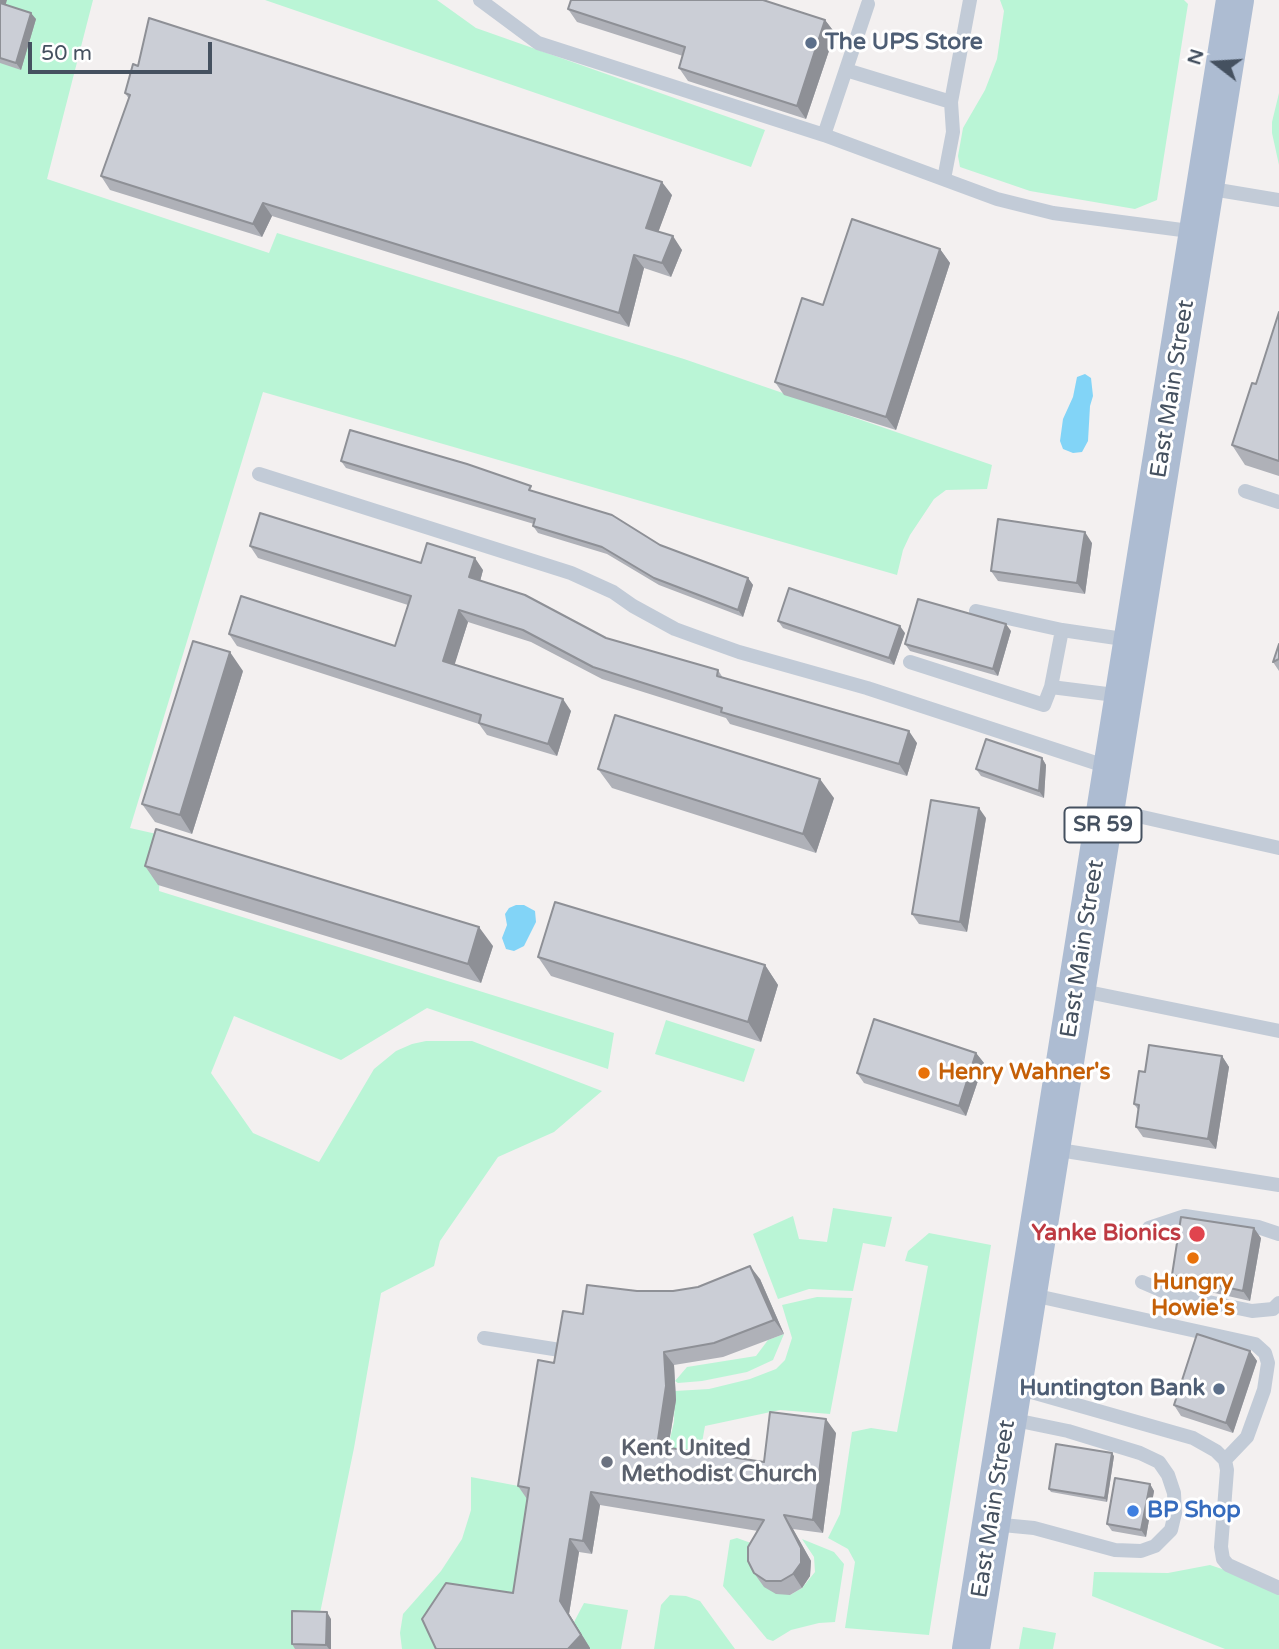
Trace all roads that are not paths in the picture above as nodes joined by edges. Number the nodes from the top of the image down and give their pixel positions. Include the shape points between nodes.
1 (480, 0) edge
2 (970, 0) edge
3 (1235, 0) edge
4 (868, 4) dead end
5 (846, 70) junction
6 (951, 102) junction
7 (824, 135) junction
8 (943, 179) junction
9 (1205, 187) junction
10 (1279, 200) edge
11 (1198, 232) junction
12 (259, 474) dead end
13 (1245, 491) dead end
14 (1279, 502) edge
15 (976, 611) dead end
16 (1062, 630) junction
17 (1133, 641) junction
18 (910, 662) dead end
19 (1051, 687) junction
20 (1124, 696) junction
21 (1112, 769) junction
22 (1106, 809) junction
23 (1279, 848) edge
24 (1077, 990) junction
25 (1279, 1031) edge
26 (1051, 1148) junction
27 (1279, 1185) edge
28 (1149, 1228) dead end
29 (1279, 1234) edge
30 (1142, 1282) dead end
31 (1028, 1294) junction
32 (1279, 1303) edge
33 (484, 1338) dead end
34 (560, 1350) edge
35 (1011, 1403) junction
36 (1224, 1460) junction
37 (991, 1523) junction
38 (1279, 1588) edge
39 (971, 1649) edge

1 - 7 lane via 538,43
2 - 6 lane
3 - 9 main road, East Main Street / SR 59
4 - 5 lane
5 - 6 lane
5 - 7 lane
6 - 8 lane via 953,132
7 - 8 lane
8 - 11 lane via 1053,213
9 - 10 lane
9 - 11 main road, East Main Street / SR 59
11 - 17 main road, East Main Street / SR 59
12 - 21 lane via 571,573 675,629 707,641
13 - 14 lane
15 - 16 lane
16 - 17 lane
16 - 19 lane
17 - 20 main road, East Main Street / SR 59
18 - 19 lane via 1044,705
19 - 20 lane
20 - 21 main road, East Main Street / SR 59
21 - 22 main road, East Main Street / SR 59
22 - 23 lane
22 - 24 main road, East Main Street / SR 59
24 - 25 lane
24 - 26 main road, East Main Street / SR 59
26 - 27 lane
26 - 31 main road, East Main Street / SR 59
28 - 29 lane via 1185,1216
30 - 32 lane via 1170,1294 1252,1311 1273,1310
31 - 35 main road, East Main Street / SR 59
31 - 36 lane via 1255,1344 1268,1363 1264,1390 1247,1437
33 - 34 lane
35 - 36 lane via 1193,1438
35 - 37 main road, East Main Street / SR 59
35 - 37 lane via 1060,1429 1159,1462 1174,1493 1175,1513 1171,1530 1155,1546 1141,1550 1115,1550 1034,1528
36 - 38 lane via 1223,1559
37 - 39 main road, East Main Street / SR 59

